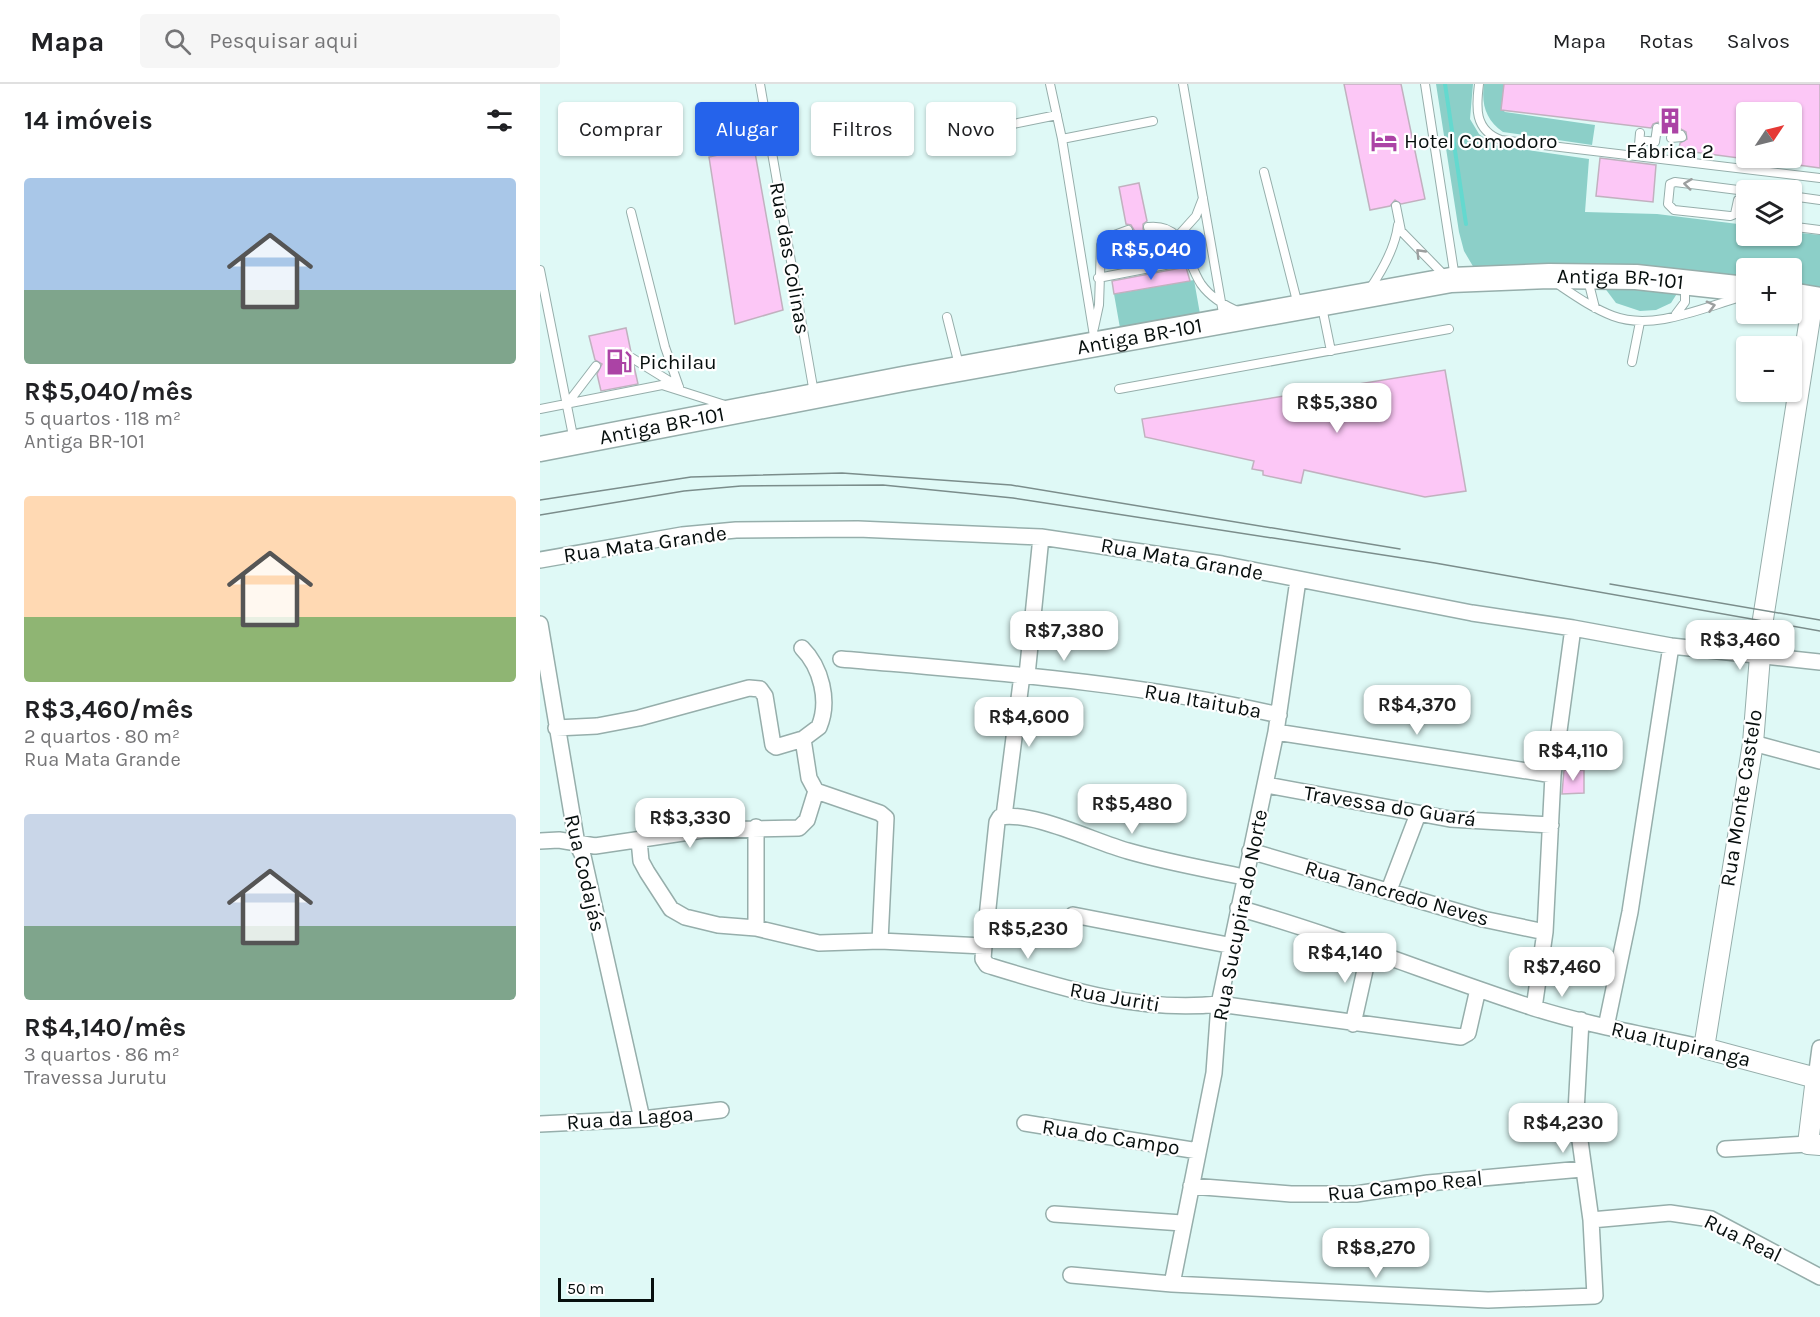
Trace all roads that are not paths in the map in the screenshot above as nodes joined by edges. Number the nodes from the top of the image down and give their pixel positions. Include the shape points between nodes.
1 (760, 84) edge
2 (1050, 84) edge
3 (1183, 84) edge
4 (1425, 84) edge
5 (1479, 84) edge
6 (1057, 115) junction
7 (1153, 121) dead end
8 (1016, 123) edge
9 (1657, 128) dead end
10 (1681, 135) dead end
11 (1671, 138) dead end
12 (1062, 139) junction
13 (1638, 156) junction
14 (1264, 172) dead end
15 (1820, 178) edge
16 (1736, 190) edge
17 (1203, 198) junction
18 (1802, 198) edge
19 (1820, 200) edge
20 (1396, 206) dead end
21 (1736, 209) edge
22 (631, 212) dead end
23 (1398, 218) junction
24 (1148, 227) dead end
25 (1802, 228) edge
26 (1128, 230) dead end
27 (1820, 230) edge
28 (1178, 236) junction
29 (1191, 261) junction
30 (540, 270) edge
31 (1544, 276) junction
32 (1600, 276) junction
33 (1098, 278) junction
34 (1453, 280) junction
35 (1685, 282) junction
36 (1736, 288) edge
37 (1366, 294) junction
38 (1808, 298) edge
39 (1736, 299) edge
40 (1310, 305) junction
41 (1595, 308) junction
42 (1222, 312) junction
43 (1675, 315) junction
44 (947, 317) dead end
45 (1640, 322) junction
46 (1449, 329) dead end
47 (1094, 337) junction
48 (1331, 351) junction
49 (632, 358) dead end
50 (1632, 362) dead end
51 (596, 366) dead end
52 (960, 369) junction
53 (679, 387) junction
54 (1119, 389) dead end
55 (689, 393) junction
56 (815, 397) junction
57 (567, 404) junction
58 (540, 410) edge
59 (741, 411) junction
60 (574, 442) junction
61 (540, 449) edge
62 (1041, 537) junction
63 (540, 560) edge
64 (1298, 580) junction
65 (540, 624) edge
66 (1573, 628) junction
67 (1671, 646) junction
68 (802, 648) dead end
69 (1760, 657) junction
70 (841, 659) dead end
71 (1820, 662) edge
72 (1024, 675) junction
73 (546, 705) edge
74 (1280, 715) junction
75 (556, 728) junction
76 (1276, 732) junction
77 (803, 739) junction
78 (1753, 743) junction
79 (1820, 761) edge
80 (1553, 775) junction
81 (1267, 785) junction
82 (816, 790) junction
83 (1418, 814) junction
84 (1009, 817) junction
85 (1551, 825) junction
86 (756, 827) junction
87 (639, 840) junction
88 (540, 841) edge
89 (578, 844) junction
90 (1250, 850) junction
91 (1244, 878) junction
92 (1389, 890) junction
93 (1238, 908) junction
94 (1073, 915) dead end
95 (756, 928) junction
96 (1545, 932) junction
97 (880, 941) junction
98 (984, 946) junction
99 (1233, 946) junction
100 (1369, 952) junction
101 (1478, 989) junction
102 (1219, 1004) junction
103 (1534, 1008) junction
104 (1581, 1020) junction
105 (1353, 1024) junction
106 (1606, 1027) junction
107 (1704, 1048) junction
108 (1820, 1048) edge
109 (1816, 1078) junction
110 (720, 1110) dead end
111 (642, 1119) junction
112 (1025, 1123) dead end
113 (540, 1124) edge
114 (1814, 1145) edge
115 (1725, 1149) dead end
116 (1198, 1151) junction
117 (1582, 1169) junction
118 (1191, 1185) junction
119 (1054, 1214) dead end
120 (1591, 1220) junction
121 (1182, 1223) junction
122 (1071, 1275) dead end
123 (1820, 1277) edge
124 (1172, 1284) junction

1 - 56 lane, Rua das Colinas
2 - 6 lane
3 - 17 lane
4 - 34 lane
5 - 13 lane via 1477,116 1482,126 1497,138
6 - 8 lane
6 - 12 lane
7 - 12 lane
9 - 13 lane via 1655,141 1640,137
10 - 11 lane
12 - 47 lane
13 - 15 lane
14 - 40 lane
16 -> 21 lane via 1675,182 1670,184 1668,204 1674,210 1730,216
17 - 28 lane via 1196,216
17 - 42 lane
18 - 19 lane
20 - 23 lane
22 - 53 lane via 665,348
34 -> 23 lane via 1441,274 1405,237
23 - 37 lane via 1391,251
24 - 28 lane via 1165,228
25 - 27 lane
26 - 33 lane via 1109,237 1101,245
28 - 29 lane
29 - 33 lane
29 - 42 lane via 1201,284
30 - 57 lane
31 - 32 main road, Antiga BR-101
31 - 34 main road, Antiga BR-101
31 - 41 lane
32 - 35 main road, Antiga BR-101
32 - 41 lane via 1590,288
33 - 47 lane
34 - 37 main road, Antiga BR-101
35 - 36 main road, Antiga BR-101
35 - 43 lane via 1685,302
37 - 40 main road, Antiga BR-101
38 - 69 street, Rua Monte Castelo
43 -> 39 lane
40 - 42 main road, Antiga BR-101 via 1249,316
40 - 48 lane
41 - 45 lane
42 - 47 main road, Antiga BR-101
43 - 45 lane
44 - 52 lane
45 - 50 lane
46 - 48 lane
47 - 52 main road, Antiga BR-101
48 - 54 lane
49 - 53 lane
51 - 57 lane
52 - 56 main road, Antiga BR-101
53 - 55 lane
55 - 57 lane via 660,385
55 - 59 lane
56 - 59 main road, Antiga BR-101
57 - 58 lane
57 - 60 lane
59 - 60 main road, Antiga BR-101
60 - 61 main road, Antiga BR-101
62 - 63 street, Rua Mata Grande via 868,530 736,530 682,535
62 - 64 street, Rua Mata Grande via 1222,564
62 - 72 street
64 - 66 street, Rua Mata Grande
64 - 74 street, Rua Sucupira do Norte
65 - 73 street, Rua Codajás
66 - 67 street, Rua Mata Grande
66 - 80 street
67 - 69 street, Rua Mata Grande
67 - 106 street via 1630,912
68 - 77 street via 817,666 823,710 819,727
69 - 71 street, Rua Mata Grande
69 - 78 street, Rua Monte Castelo
70 - 72 street, Rua Itaituba
72 - 74 street, Rua Itaituba via 1216,701
72 - 84 street
73 - 75 street, Rua Codajás
74 - 76 street, Rua Sucupira do Norte
75 - 77 street via 617,723 756,688 765,696 772,743 780,746
75 - 89 street, Rua Codajás
76 - 80 street, Rua Itaituba
76 - 81 street, Rua Sucupira do Norte
77 - 82 street via 810,782
78 - 79 street
78 - 107 street, Rua Monte Castelo
80 - 85 street
81 - 83 street, Travessa do Guará
81 - 90 street, Rua Sucupira do Norte
82 - 86 street via 805,824 799,828
82 - 97 street via 885,816
83 - 85 street, Travessa do Guará
83 - 92 street
84 - 91 street via 1075,831 1131,852
84 - 98 street via 997,822
85 - 96 street
86 - 87 street
86 - 95 street
87 - 89 street via 595,846
87 - 95 street via 643,865 671,909 718,925
88 - 89 street
89 - 111 street, Rua Codajás
90 - 91 street, Rua Sucupira do Norte
90 - 92 street, Rua Tancredo Neves
91 - 93 street, Rua Sucupira do Norte
92 - 96 street, Rua Tancredo Neves via 1483,919
93 - 99 street, Rua Sucupira do Norte
93 - 100 street, Rua Itupiranga via 1314,930
94 - 99 street
95 - 97 street via 819,943
96 - 103 street
97 - 98 street
98 - 102 street, Rua Juriti via 987,965 1053,986 1159,1006
99 - 102 street, Rua Sucupira do Norte
100 - 101 street, Rua Itupiranga
100 - 105 street
101 - 103 street, Rua Itupiranga
101 - 105 street, Rua Juriti via 1464,1037
102 - 105 street, Rua Juriti
102 - 116 street, Rua Sucupira do Norte via 1214,1073
103 - 104 street, Rua Itupiranga
104 - 106 street, Rua Itupiranga
104 - 117 street via 1576,1094
106 - 107 street, Rua Itupiranga
107 - 109 street, Rua Itupiranga
108 - 109 street
109 - 114 street
110 - 111 street, Rua da Lagoa
111 - 113 street, Rua da Lagoa
112 - 116 street, Rua do Campo
114 - 115 street
116 - 118 street, Rua Sucupira do Norte
117 - 118 street, Rua Campo Real via 1356,1194 1291,1194
117 - 120 street
118 - 121 street, Rua Sucupira do Norte
119 - 121 street
120 - 123 street, Rua Real via 1670,1213 1711,1219
120 - 124 street via 1596,1287 1593,1296 1488,1300
121 - 124 street, Rua Sucupira do Norte
122 - 124 street

